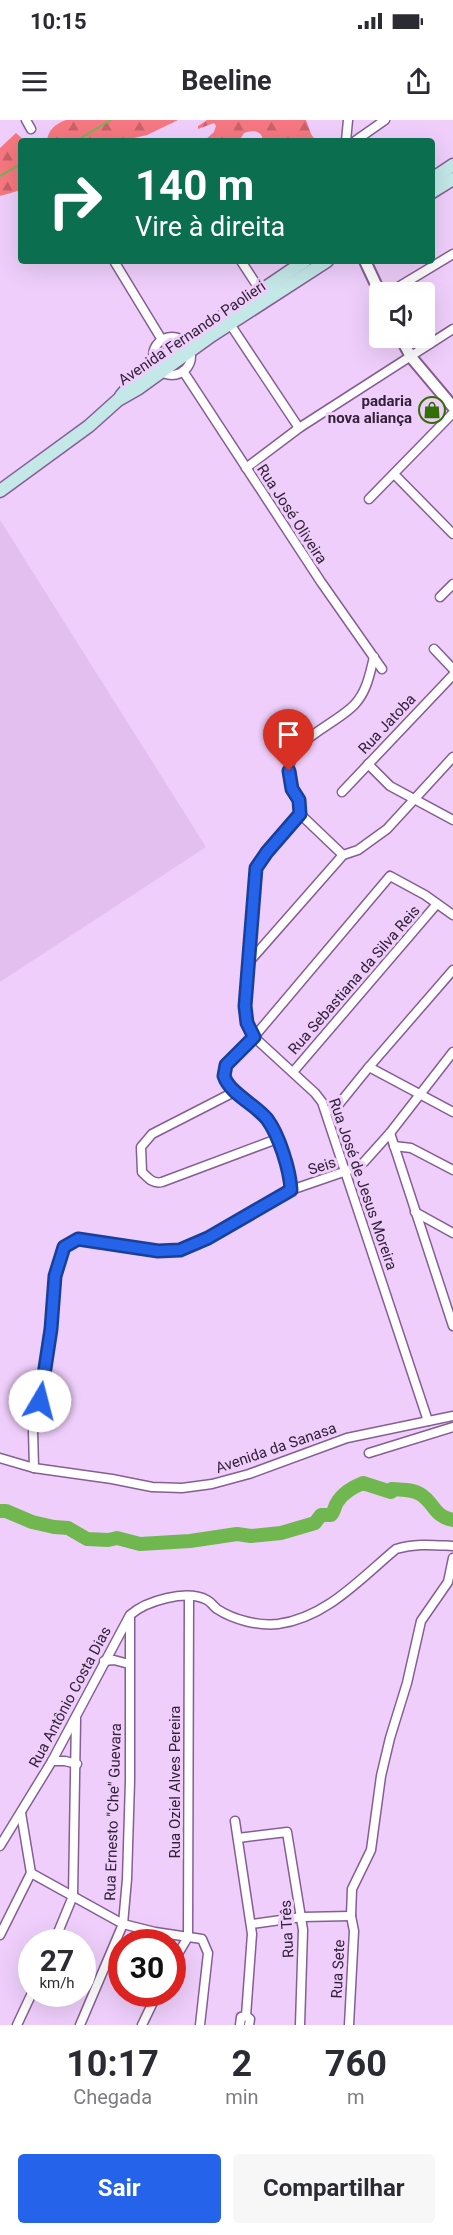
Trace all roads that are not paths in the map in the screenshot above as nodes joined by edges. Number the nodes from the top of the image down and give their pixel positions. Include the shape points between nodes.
1 (26, 120) edge
2 (348, 120) edge
3 (385, 120) edge
4 (31, 129) dead end
5 (346, 138) edge
6 (359, 138) edge
7 (453, 165) edge
8 (435, 177) edge
9 (453, 179) edge
10 (435, 190) edge
11 (453, 254) edge
12 (116, 264) edge
13 (243, 264) edge
14 (300, 264) edge
15 (322, 264) edge
16 (366, 264) edge
17 (375, 282) edge
18 (407, 282) edge
19 (260, 290) junction
20 (230, 324) junction
21 (453, 329) edge
22 (162, 340) junction
23 (188, 346) junction
24 (406, 348) edge
25 (411, 357) junction
26 (158, 367) junction
27 (183, 371) junction
28 (453, 407) edge
29 (453, 413) edge
30 (299, 428) junction
31 (246, 468) junction
32 (394, 474) junction
33 (0, 491) edge
34 (369, 499) dead end
35 (453, 534) edge
36 (453, 584) edge
37 (440, 597) dead end
38 (434, 649) dead end
39 (375, 657) junction
40 (382, 669) dead end
41 (453, 669) edge
42 (453, 675) edge
43 (453, 757) edge
44 (368, 764) junction
45 (342, 792) dead end
46 (414, 801) junction
47 (300, 814) junction
48 (453, 820) edge
49 (343, 855) junction
50 (436, 905) junction
51 (453, 915) edge
52 (249, 962) junction
53 (453, 970) edge
54 (254, 1037) junction
55 (453, 1052) edge
56 (369, 1067) junction
57 (293, 1072) junction
58 (237, 1091) junction
59 (419, 1093) junction
60 (326, 1112) junction
61 (453, 1112) edge
62 (390, 1133) junction
63 (277, 1139) junction
64 (394, 1146) junction
65 (453, 1170) edge
66 (346, 1172) junction
67 (291, 1190) junction
68 (415, 1212) junction
69 (453, 1233) edge
70 (453, 1326) edge
71 (453, 1416) edge
72 (428, 1421) junction
73 (453, 1427) edge
74 (369, 1453) dead end
75 (0, 1458) edge
76 (34, 1468) junction
77 (453, 1546) edge
78 (453, 1558) edge
79 (189, 1596) junction
80 (130, 1615) junction
81 (104, 1661) junction
82 (129, 1664) junction
83 (76, 1718) junction
84 (52, 1761) junction
85 (76, 1764) junction
86 (21, 1813) junction
87 (235, 1821) dead end
88 (238, 1838) junction
89 (0, 1846) edge
90 (31, 1873) junction
91 (73, 1896) junction
92 (351, 1916) junction
93 (302, 1917) junction
94 (123, 1924) junction
95 (252, 1924) junction
96 (59, 1929) edge
97 (0, 1935) edge
98 (188, 1937) junction
99 (186, 1940) edge
100 (26, 2007) edge
101 (151, 2007) edge
102 (246, 2016) junction
103 (17, 2025) edge
104 (80, 2025) edge
105 (142, 2025) edge
106 (200, 2025) edge
107 (240, 2025) edge
108 (249, 2025) edge
109 (300, 2025) edge
110 (349, 2025) edge

1 - 4 street
2 - 5 street
3 - 6 street
7 - 8 main road
9 - 10 main road
11 - 18 street
12 - 22 street
13 - 19 street
14 - 19 main road, Avenida Fernando Paolieri
15 - 20 main road, Avenida Fernando Paolieri
16 - 17 street
19 - 23 main road, Avenida Fernando Paolieri
20 - 23 main road, Avenida Fernando Paolieri
20 - 30 street
21 - 25 street
22 - 23 street via 178,337
22 - 26 street via 153,355
23 - 26 main road, Avenida Fernando Paolieri
23 - 27 street via 188,366
24 - 25 street
25 - 28 street
25 - 30 street
26 - 27 street via 168,374
26 - 33 main road, Avenida Fernando Paolieri via 139,388
27 - 31 street, Rua José Oliveira
29 - 32 street
30 - 31 street
31 - 39 street, Rua José Oliveira
32 - 34 street
32 - 35 street
36 - 37 street
38 - 41 street
39 - 40 street, Rua José Oliveira
39 - 47 street via 365,690 356,703 291,757 289,771
42 - 44 street, Rua Jatoba
43 - 46 street
44 - 45 street, Rua Jatoba
44 - 46 street via 390,786
46 - 48 street
46 - 49 street via 387,829 355,852
47 - 49 street
47 - 52 street via 256,868
49 - 52 street
50 - 51 street
50 - 54 street via 390,876
50 - 57 street, Rua Sebastiana da Silva Reis
52 - 54 street via 245,1006
53 - 56 street
54 - 57 street, Rua José de Jesus Moreira
54 - 58 street via 224,1071 225,1080
55 - 59 street, Seis
56 - 59 street
56 - 60 street via 339,1104
57 - 60 street, Rua José de Jesus Moreira via 315,1093
58 - 63 street via 267,1119
58 - 63 street via 152,1134 141,1147 142,1172 152,1181 162,1182
59 - 61 street
59 - 62 street, Seis
60 - 66 street, Rua José de Jesus Moreira
62 - 64 street
62 - 66 street, Seis via 364,1162
63 - 67 street
64 - 65 street via 411,1148
64 - 68 street
66 - 67 street, Seis
66 - 72 street, Rua José de Jesus Moreira
67 - 76 street, Seis via 180,1250 158,1251 78,1239 64,1247 55,1276 51,1329 33,1431
68 - 69 street
68 - 70 street
71 - 72 street, Avenida da Sanasa
72 - 76 street, Avenida da Sanasa via 347,1438 249,1473 182,1488 152,1487
73 - 74 street
75 - 76 street, Avenida da Sanasa
77 - 79 street via 409,1545 396,1549 323,1609 278,1624 234,1617 215,1608 209,1600
78 - 92 street, Rua Sete via 448,1582 422,1621 381,1776 371,1850 352,1889
79 - 80 street, Rua Antônio Costa Dias via 150,1602
79 - 98 street, Rua Oziel Alves Pereira
80 - 81 street, Rua Antônio Costa Dias
80 - 82 street, Rua Ernesto "Che" Guevara
81 - 82 street
81 - 83 street, Rua Antônio Costa Dias
82 - 94 street, Rua Ernesto "Che" Guevara via 128,1879
83 - 84 street, Rua Antônio Costa Dias
83 - 85 street
84 - 85 street
84 - 86 street, Rua Antônio Costa Dias
85 - 91 street
86 - 89 street, Rua Antônio Costa Dias
86 - 90 street
87 - 88 street
88 - 93 street, Rua Três via 287,1832
88 - 95 street
90 - 91 street
90 - 97 street
91 - 94 street
91 - 96 street
92 - 93 street
92 - 110 street, Rua Sete via 354,1930
93 - 95 street
93 - 109 street, Rua Três
94 - 98 street
94 - 104 street, Rua Ernesto "Che" Guevara
95 - 102 street
98 - 99 street
98 - 106 street via 202,1939 208,1953
100 - 103 street
101 - 105 street
102 - 107 street via 241,2017
102 - 108 street

